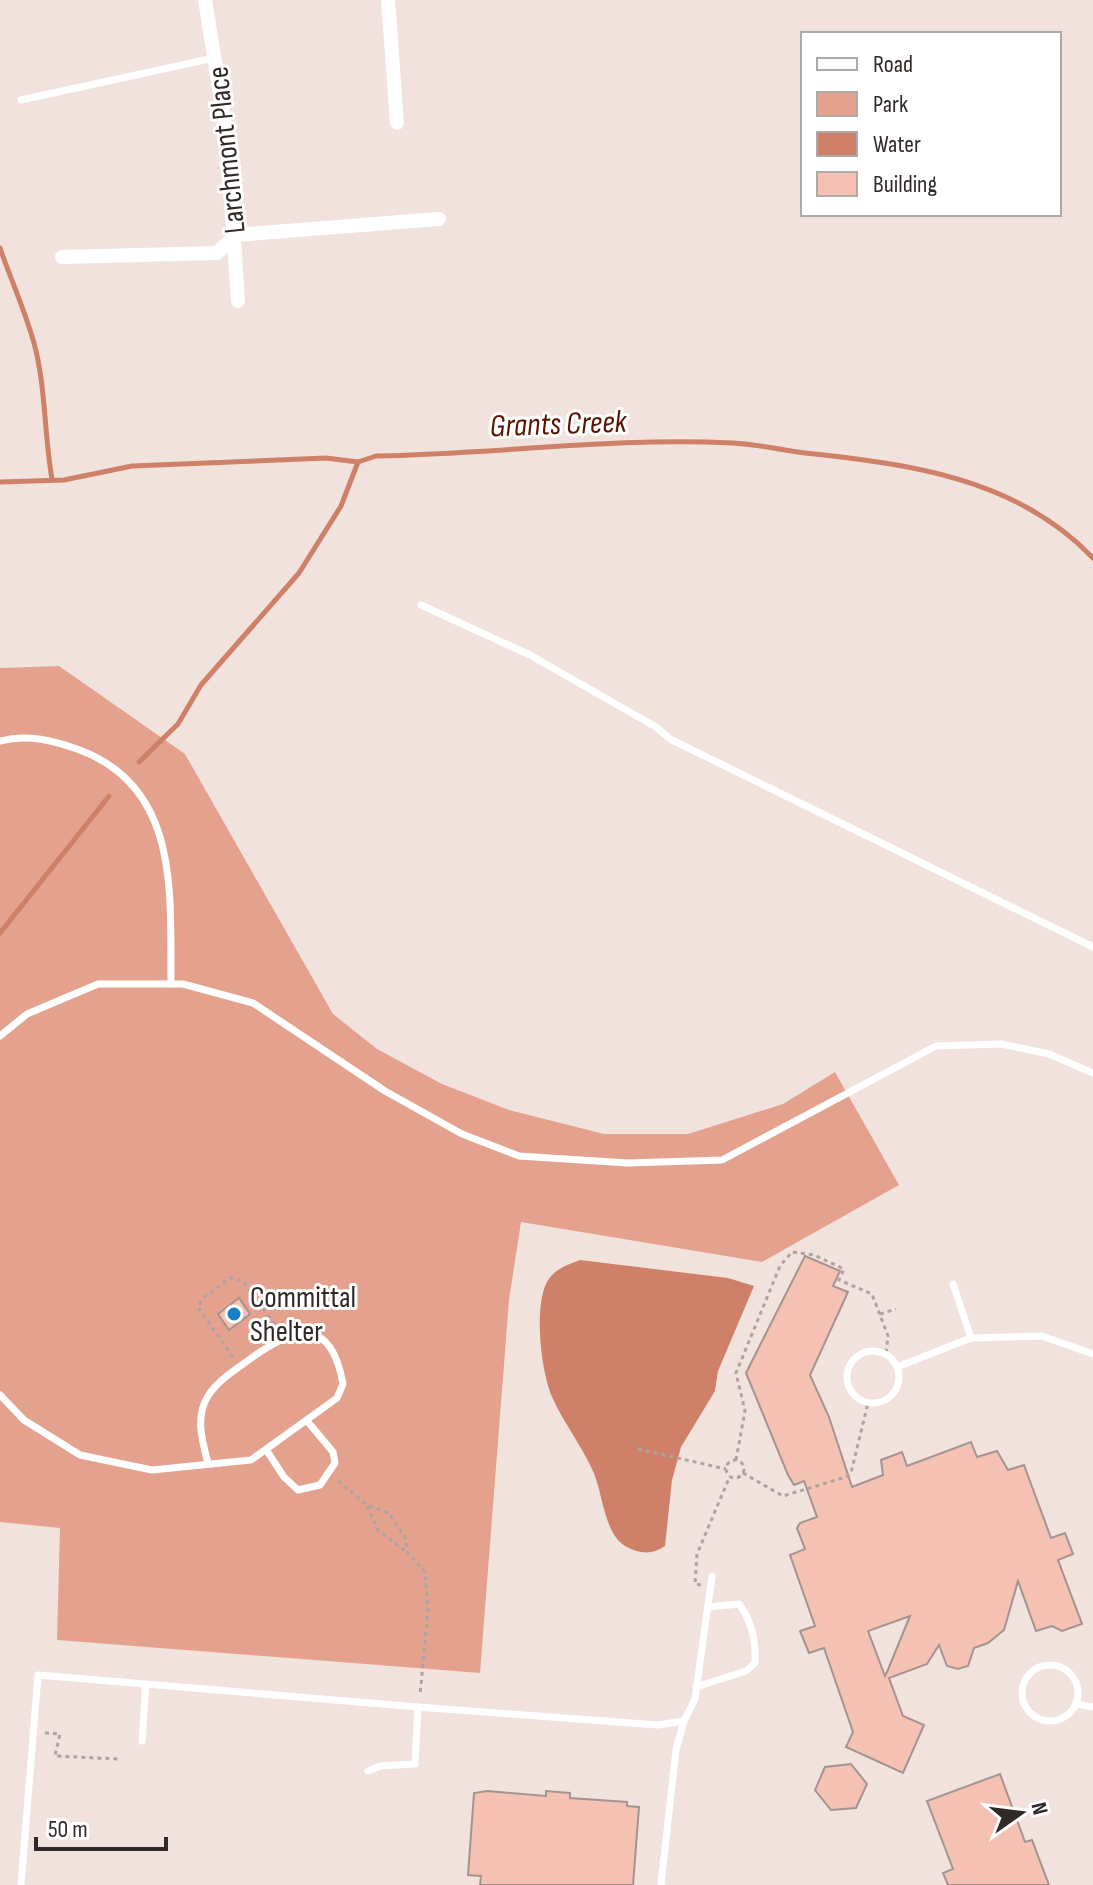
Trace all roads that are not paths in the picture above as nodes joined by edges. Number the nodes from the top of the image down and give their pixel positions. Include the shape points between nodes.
1 (205, 0) edge
2 (388, 0) edge
3 (216, 58) junction
4 (21, 100) dead end
5 (397, 123) dead end
6 (439, 219) dead end
7 (236, 235) junction
8 (62, 257) dead end
9 (238, 301) dead end
10 (421, 605) dead end
11 (0, 741) edge
12 (1093, 947) edge
13 (171, 984) junction
14 (0, 1036) edge
15 (1093, 1073) edge
16 (953, 1284) dead end
17 (971, 1338) junction
18 (1093, 1354) edge
19 (897, 1367) junction
20 (0, 1395) edge
21 (308, 1422) junction
22 (267, 1451) junction
23 (208, 1463) junction
24 (712, 1576) dead end
25 (708, 1607) junction
26 (146, 1684) junction
27 (696, 1687) junction
28 (1076, 1704) junction
29 (418, 1707) junction
30 (1093, 1707) edge
31 (684, 1721) junction
32 (142, 1741) dead end
33 (368, 1771) dead end
34 (21, 1885) edge
35 (661, 1885) edge

1 - 3 street, Larchmont Place
2 - 5 street
3 - 4 lane
3 - 7 street, Larchmont Place
6 - 7 street
7 - 8 street via 217,253
7 - 9 street, Larchmont Place
10 - 12 lane via 530,655 670,739 790,801
11 - 13 lane via 54,740 95,755 132,783 150,808 166,851
13 - 14 lane via 98,984 27,1014
13 - 15 lane via 253,1003 385,1091 462,1134 519,1156 628,1163 722,1160 936,1046 1001,1044 1049,1054
16 - 17 lane
17 - 18 lane via 1042,1336
17 - 19 lane
19 - 19 lane via 886,1354 868,1350 848,1366 851,1392 868,1403 881,1402 895,1392
20 - 23 lane via 24,1420 80,1455 152,1470
21 - 22 lane
21 - 22 lane via 333,1452 335,1463 320,1485 298,1490
21 - 23 lane via 337,1398 343,1384 331,1349 303,1332 284,1336 207,1397 199,1428
22 - 23 lane via 251,1460
24 - 25 lane
25 - 27 lane
25 - 27 lane via 739,1604 756,1646 755,1663 746,1671
26 - 29 lane
26 - 32 lane
26 - 34 lane via 38,1675
27 - 31 lane
28 - 28 lane via 1073,1676 1057,1665 1038,1666 1024,1680 1022,1698 1038,1719 1056,1721
28 - 30 lane
29 - 31 lane via 658,1725
29 - 33 lane via 415,1764
31 - 35 lane

